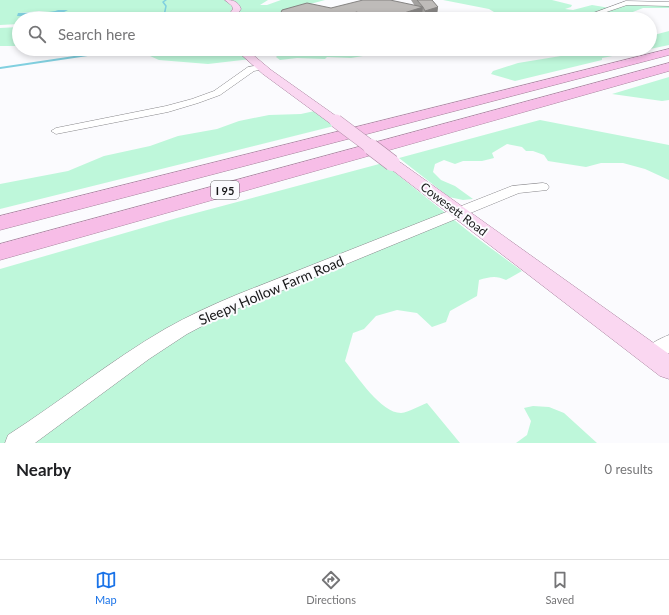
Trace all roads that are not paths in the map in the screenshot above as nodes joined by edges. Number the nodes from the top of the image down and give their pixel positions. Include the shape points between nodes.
1 (229, 0) edge
2 (669, 4) edge
3 (236, 12) edge
4 (600, 12) edge
5 (669, 52) edge
6 (657, 55) edge
7 (248, 56) edge
8 (653, 56) edge
9 (260, 67) junction
10 (669, 67) edge
11 (56, 131) dead end
12 (543, 187) dead end
13 (458, 214) junction
14 (0, 223) edge
15 (0, 252) edge
16 (669, 343) edge
17 (652, 355) junction
18 (669, 368) edge
19 (16, 443) edge

1 - 3 main road via 238,9
2 - 4 street via 626,3
5 - 6 highway, I 95
7 - 9 main road, Cowesett Road
8 - 14 highway, I 95
9 - 11 street via 252,69 217,93 195,102
9 - 13 main road, Cowesett Road, bridge via 392,162
10 - 15 highway, I 95
12 - 13 street, Sleepy Hollow Farm Road via 517,189
13 - 17 main road, Cowesett Road
13 - 19 street, Sleepy Hollow Farm Road via 242,299 186,326 160,341
16 - 17 street
17 - 18 main road, Cowesett Road

